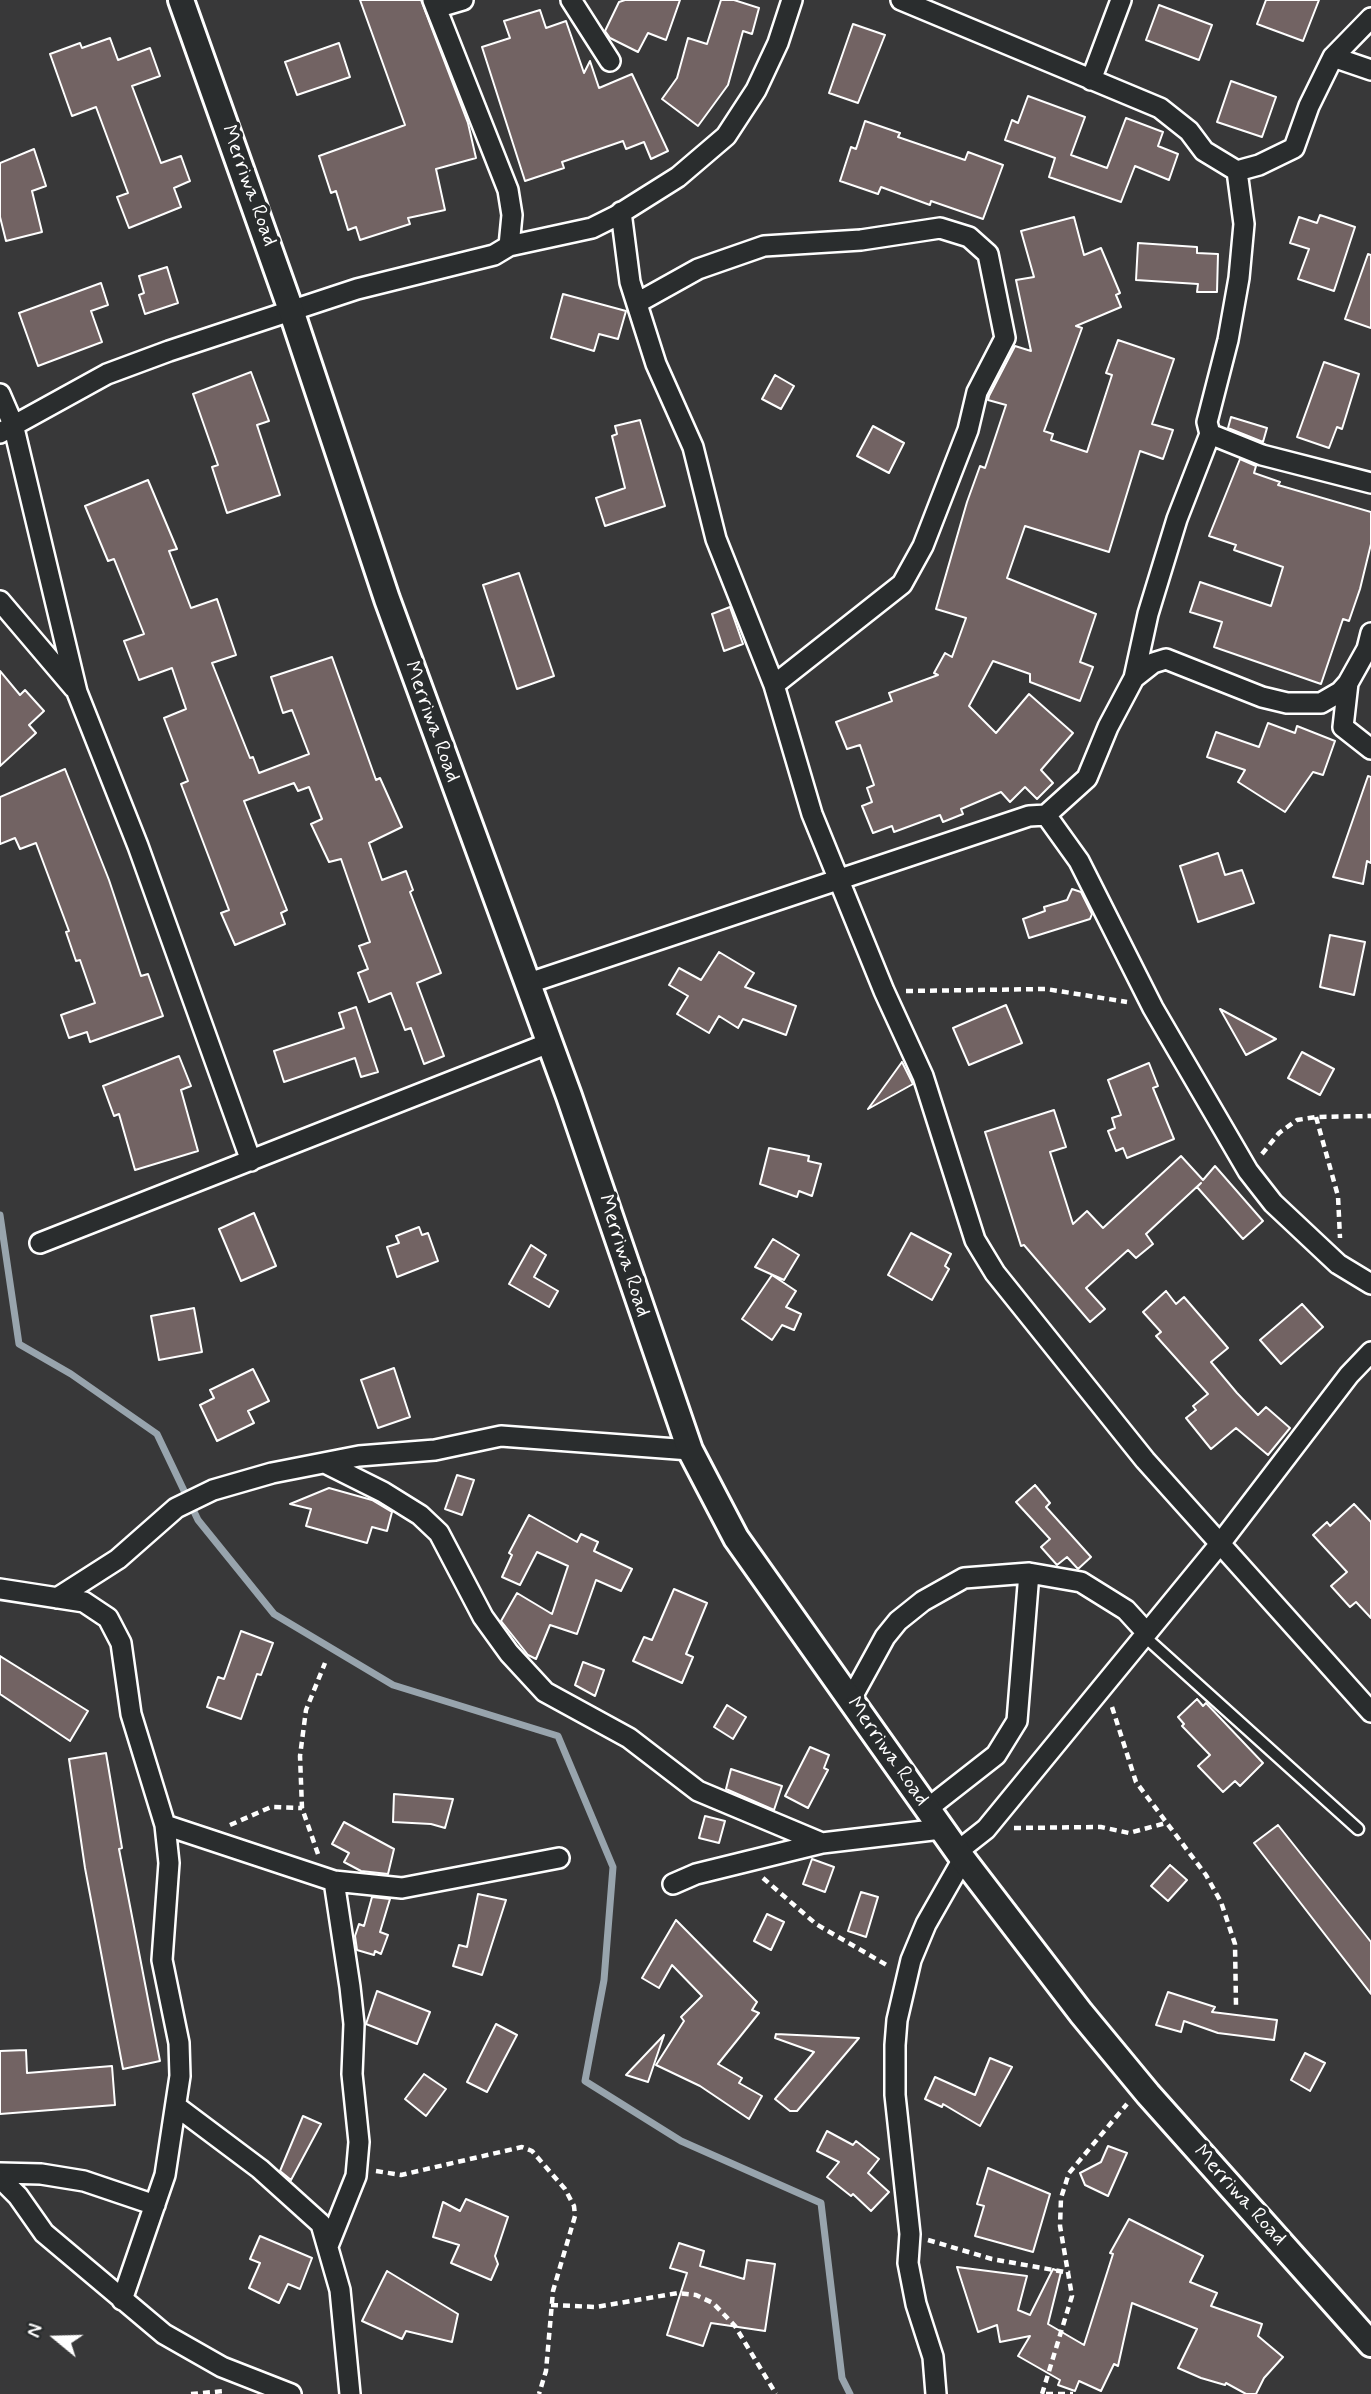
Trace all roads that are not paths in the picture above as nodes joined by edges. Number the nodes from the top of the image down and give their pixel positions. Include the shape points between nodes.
1 (181, 0) edge
2 (463, 0) edge
3 (571, 0) edge
4 (792, 0) edge
5 (901, 0) edge
6 (1121, 0) edge
7 (435, 4) edge
8 (1371, 18) edge
9 (1333, 57) junction
10 (610, 61) dead end
11 (1371, 70) edge
12 (1091, 80) junction
13 (1237, 171) junction
14 (621, 212) junction
15 (509, 246) junction
16 (637, 303) junction
17 (291, 310) junction
18 (0, 394) edge
19 (6, 429) edge
20 (1210, 434) junction
21 (1371, 483) edge
22 (0, 601) edge
23 (1371, 633) edge
24 (1134, 678) junction
25 (1348, 683) junction
26 (774, 685) junction
27 (77, 691) junction
28 (1371, 750) edge
29 (1046, 815) junction
30 (838, 881) junction
31 (526, 984) junction
32 (549, 1043) junction
33 (251, 1161) junction
34 (40, 1243) dead end
35 (1371, 1284) edge
36 (1371, 1352) edge
37 (690, 1450) junction
38 (325, 1463) junction
39 (1219, 1545) junction
40 (1029, 1573) junction
41 (0, 1589) edge
42 (57, 1598) junction
43 (1145, 1634) junction
44 (851, 1699) junction
45 (1371, 1712) edge
46 (934, 1819) junction
47 (165, 1825) junction
48 (1358, 1829) dead end
49 (822, 1843) junction
50 (960, 1855) junction
51 (559, 1857) dead end
52 (334, 1881) junction
53 (673, 1884) dead end
54 (176, 2106) junction
55 (0, 2175) edge
56 (155, 2206) junction
57 (328, 2246) junction
58 (121, 2300) junction
59 (1371, 2344) edge
60 (291, 2394) edge
61 (349, 2394) edge
62 (936, 2394) edge

1 - 17 street, Merriwa Road
2 - 7 street
3 - 10 street
4 - 14 street via 756,90 726,136 678,177
5 - 12 street
6 - 12 street
7 - 15 street via 508,190 512,215
8 - 9 street
9 - 11 street
9 - 13 street via 1294,148
12 - 13 street via 1160,108 1189,131 1204,151
13 - 20 street via 1244,224 1239,278 1207,422
14 - 15 street via 592,228
14 - 16 street
15 - 17 street via 494,256
16 - 26 street via 656,364 693,447 716,539
16 - 26 street via 698,268 764,246 861,240 940,228 969,237 988,254 1005,338 977,392 968,430 923,547 902,584
17 - 19 street via 107,374
17 - 31 street, Merriwa Road via 387,599
18 - 19 street
19 - 27 street
20 - 21 street via 1262,454
20 - 24 street via 1177,519
22 - 27 street
23 - 25 street
24 - 25 street via 1166,659 1262,697 1302,704 1328,700
24 - 29 street via 1087,778
25 - 28 street via 1343,727
26 - 30 street via 811,814
27 - 33 street
29 - 30 street via 1029,816
29 - 35 street via 1079,860 1153,1008 1248,1171 1273,1203 1338,1264
30 - 31 street
30 - 39 street via 923,1076 975,1240 995,1273
31 - 32 street, Merriwa Road
32 - 33 street
32 - 37 street, Merriwa Road
33 - 34 street
36 - 39 street via 1349,1374
37 - 38 street via 501,1436 435,1450
37 - 44 street, Merriwa Road via 736,1538
38 - 42 street via 213,1490 176,1508 118,1559
38 - 49 street via 383,1492 439,1533 483,1617 545,1692 629,1738 698,1791
39 - 43 street
39 - 45 street
40 - 43 street via 1081,1582 1126,1610
40 - 44 street via 964,1578 923,1601 885,1637
40 - 46 street via 1017,1721 996,1755
41 - 42 street
42 - 47 street via 85,1602 108,1618 121,1643 131,1714
43 - 48 lane via 1225,1712
43 - 50 street
44 - 46 street, Merriwa Road
46 - 49 street
46 - 50 street, Merriwa Road
47 - 52 street
47 - 54 street via 169,1863 162,1960 179,2043
49 - 53 street via 696,1874
50 - 59 street, Merriwa Road via 1142,2086
50 - 62 street via 911,1960 897,2020 894,2071 910,2234 908,2263 933,2357
51 - 52 street via 402,1888
52 - 57 street via 354,2024 352,2074 359,2159
54 - 56 street
54 - 57 street via 303,2205 321,2224
55 - 56 street via 41,2174 84,2181
55 - 58 street via 44,2233
56 - 58 street
57 - 61 street via 340,2290
58 - 60 street via 187,2348

